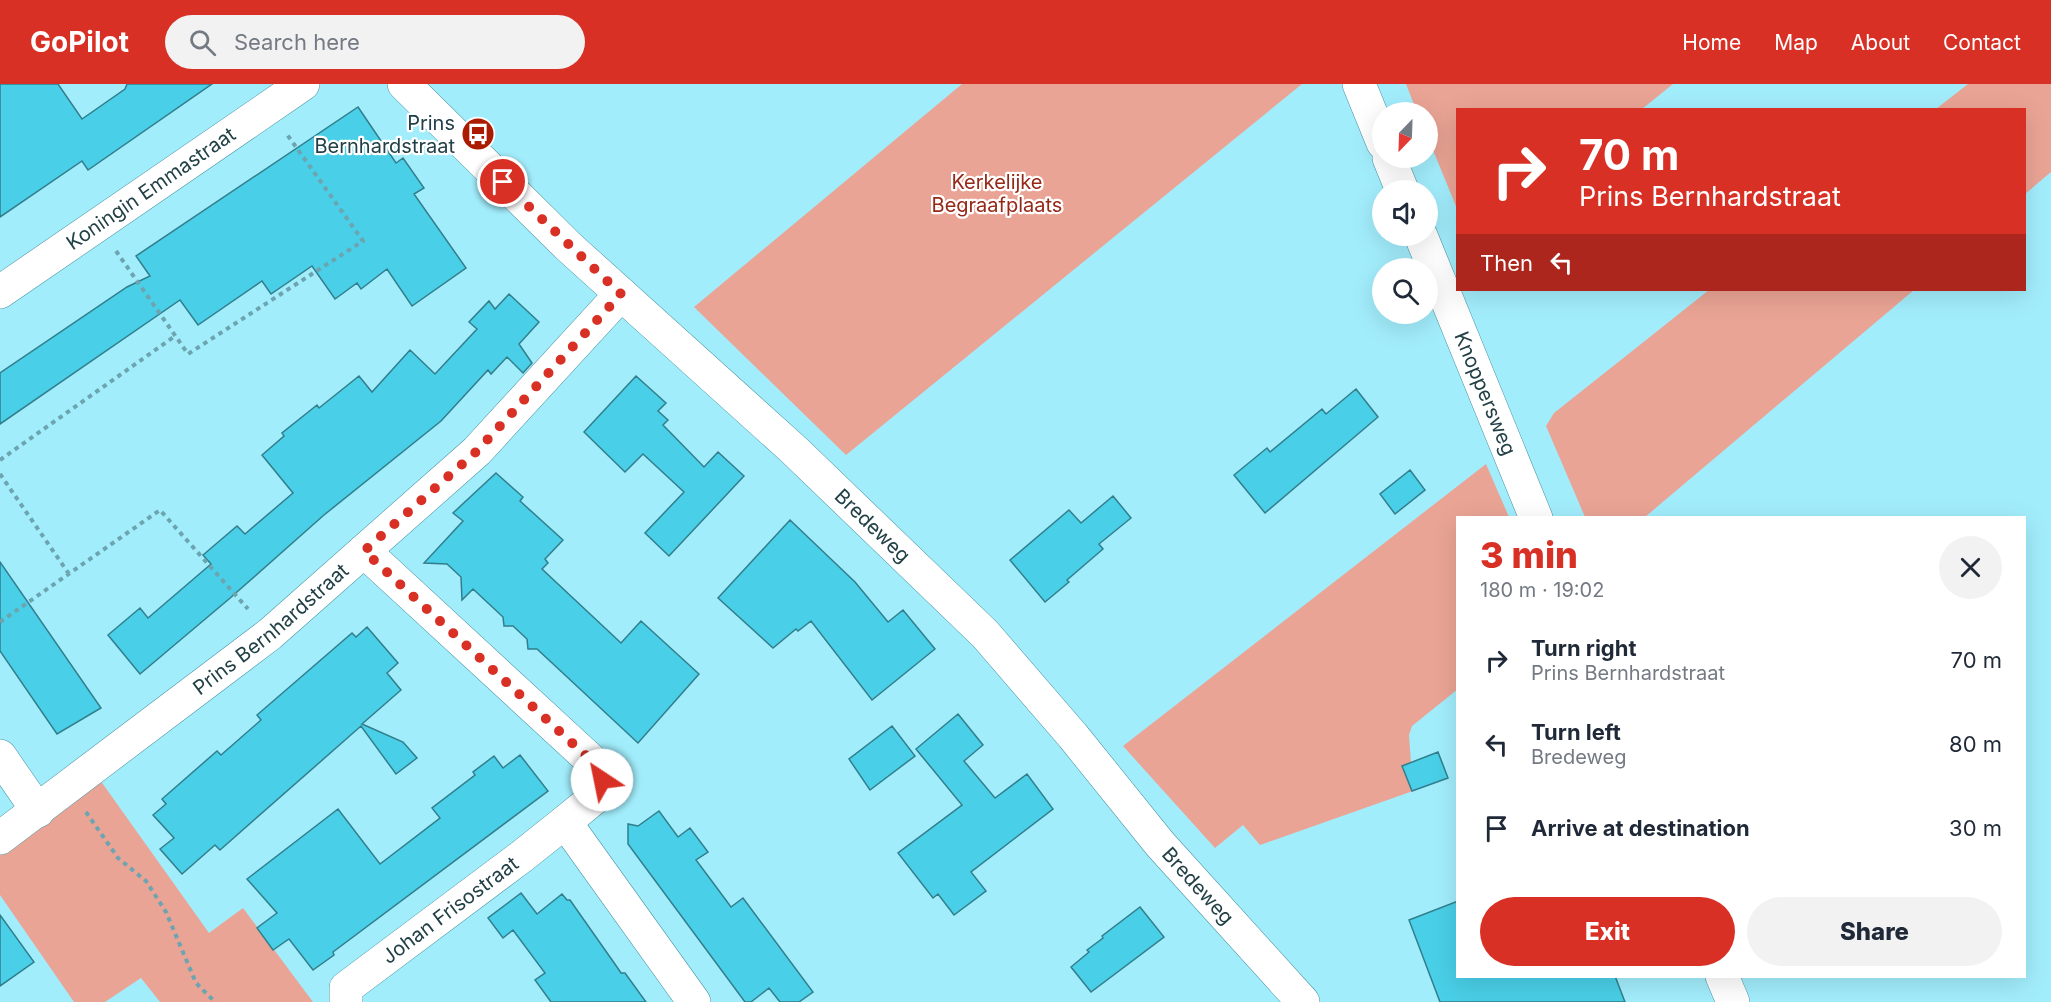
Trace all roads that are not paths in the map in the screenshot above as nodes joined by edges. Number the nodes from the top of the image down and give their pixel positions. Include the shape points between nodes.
1 (303, 84) edge
2 (404, 84) edge
3 (1359, 84) edge
4 (1372, 116) edge
5 (1425, 246) edge
6 (0, 292) edge
7 (621, 294) junction
8 (1535, 516) edge
9 (364, 551) junction
10 (0, 756) edge
11 (38, 811) junction
12 (565, 822) junction
13 (0, 837) edge
14 (1723, 978) edge
15 (346, 1002) edge
16 (694, 1002) edge
17 (1303, 1002) edge
18 (1733, 1002) edge

1 - 6 street, Koningin Emmastraat
2 - 7 street, Bredeweg
3 - 4 street
5 - 8 street, Knoppersweg
7 - 9 street, Prins Bernhardstraat via 477,451
7 - 17 street, Bredeweg via 794,450 985,634 1160,844
9 - 11 street, Prins Bernhardstraat via 270,634
9 - 12 street, Johan Frisostraat via 596,765 602,780 593,799
10 - 11 street
11 - 13 street, Prins Bernhardstraat
12 - 15 street, Johan Frisostraat via 346,988
12 - 16 street
14 - 18 street

